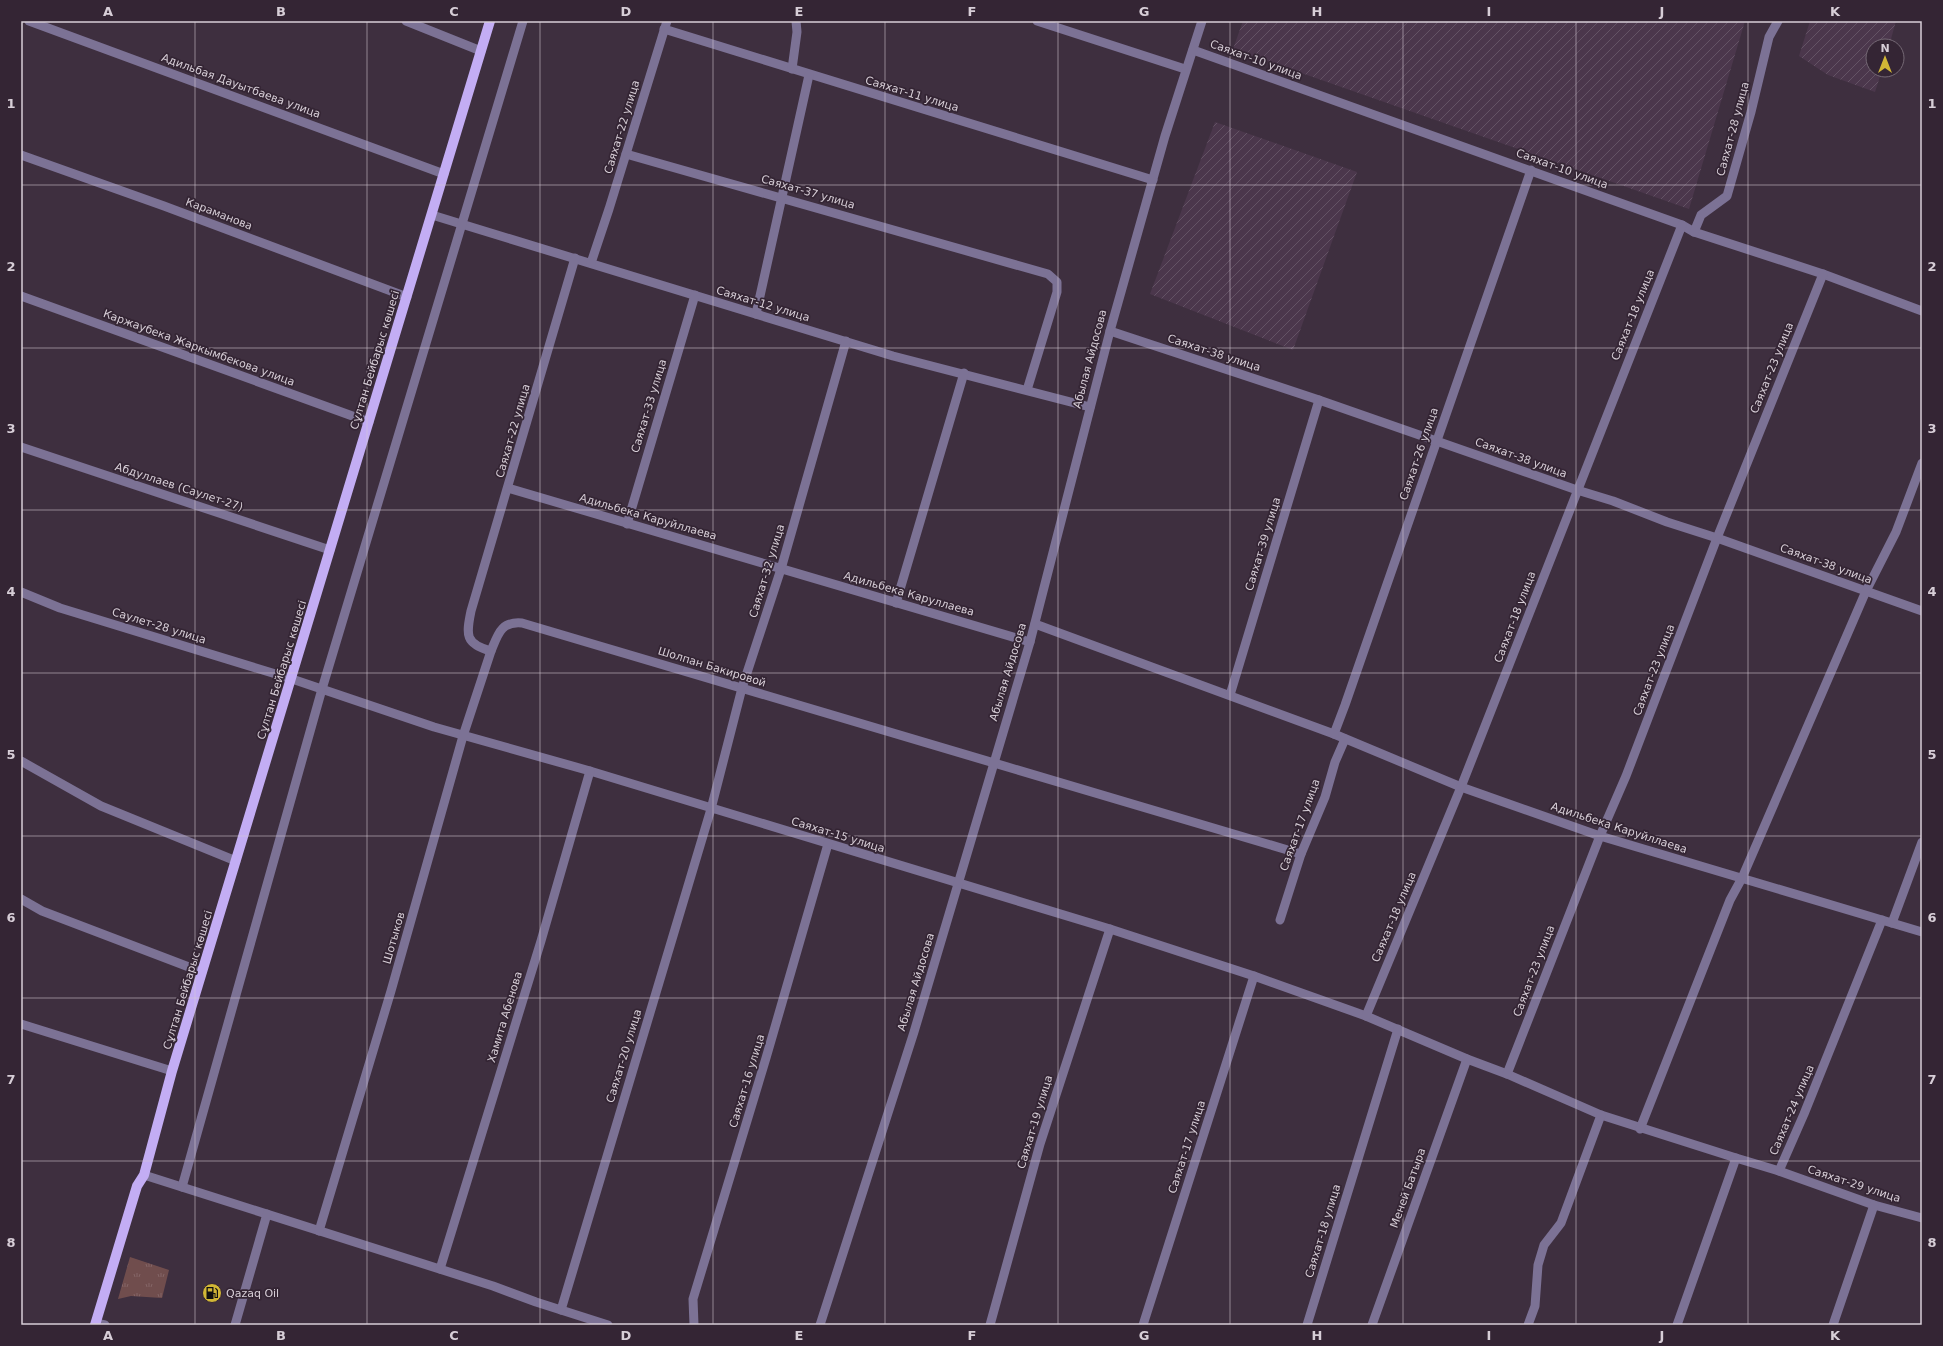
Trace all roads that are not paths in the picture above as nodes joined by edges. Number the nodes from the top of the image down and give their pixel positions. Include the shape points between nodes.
1 (29, 21) edge
2 (406, 21) edge
3 (490, 21) edge
4 (523, 21) edge
5 (796, 21) edge
6 (1037, 21) edge
7 (1202, 21) edge
8 (1778, 21) edge
9 (666, 25) edge
10 (1193, 50) junction
11 (481, 51) junction
12 (792, 69) junction
13 (1186, 69) junction
14 (809, 74) junction
15 (626, 154) junction
16 (21, 155) edge
17 (1531, 170) junction
18 (444, 174) junction
19 (1153, 180) junction
20 (782, 198) junction
21 (432, 215) junction
22 (462, 224) junction
23 (1682, 225) junction
24 (1694, 232) junction
25 (575, 258) junction
26 (591, 263) junction
27 (1823, 274) junction
28 (21, 296) edge
29 (695, 296) junction
30 (407, 298) junction
31 (1922, 310) edge
32 (756, 314) junction
33 (1110, 331) junction
34 (846, 342) junction
35 (964, 373) junction
36 (1027, 390) junction
37 (1319, 400) junction
38 (1090, 407) junction
39 (369, 422) junction
40 (1436, 440) junction
41 (21, 447) edge
42 (1922, 463) edge
43 (508, 488) junction
44 (1577, 490) junction
45 (627, 524) junction
46 (1717, 538) junction
47 (330, 550) junction
48 (780, 569) junction
49 (1866, 591) junction
50 (21, 592) edge
51 (896, 603) junction
52 (1922, 611) edge
53 (1035, 624) junction
54 (1030, 642) junction
55 (491, 651) junction
56 (292, 679) junction
57 (742, 688) junction
58 (322, 689) junction
59 (1230, 694) junction
60 (1334, 734) junction
61 (463, 736) junction
62 (1345, 739) junction
63 (21, 761) edge
64 (993, 763) junction
65 (590, 771) junction
66 (1461, 787) junction
67 (711, 809) junction
68 (1600, 836) junction
69 (1922, 842) edge
70 (828, 844) junction
71 (1301, 854) junction
72 (236, 861) junction
73 (1742, 878) junction
74 (958, 884) junction
75 (21, 899) edge
76 (1280, 920) dead end
77 (1882, 920) junction
78 (1892, 923) junction
79 (1110, 929) junction
80 (1922, 932) edge
81 (202, 972) junction
82 (1254, 976) junction
83 (1366, 1016) junction
84 (21, 1024) edge
85 (1398, 1029) junction
86 (1467, 1059) junction
87 (172, 1071) junction
88 (1507, 1074) junction
89 (1601, 1115) junction
90 (1640, 1129) junction
91 (1736, 1158) junction
92 (1779, 1171) junction
93 (144, 1175) junction
94 (182, 1187) junction
95 (1874, 1205) junction
96 (267, 1214) junction
97 (1922, 1218) edge
98 (319, 1231) junction
99 (440, 1269) junction
100 (561, 1310) junction
101 (821, 1323) edge
102 (99, 1324) edge
103 (235, 1325) edge
104 (608, 1325) edge
105 (694, 1325) edge
106 (830, 1325) edge
107 (990, 1325) edge
108 (1144, 1325) edge
109 (1307, 1325) edge
110 (1372, 1325) edge
111 (1528, 1325) edge
112 (1677, 1325) edge
113 (1833, 1325) edge

1 - 18 street, Адильбая Дауытбаева улица
2 - 11 street
3 - 11 main road, Сұлтан Бейбарыс көшесі
4 - 22 street
5 - 12 street
6 - 13 street
7 - 10 street, Абылая Айдосова
8 - 24 street, Саяхат-28 улица via 1769,37 1728,196 1701,215
9 - 12 street, Саяхат-11 улица
9 - 15 street, Саяхат-22 улица
10 - 13 street, Абылая Айдосова
10 - 17 street, Саяхат-10 улица
11 - 18 main road, Сұлтан Бейбарыс көшесі
12 - 14 street, Саяхат-11 улица
13 - 19 street, Абылая Айдосова
14 - 19 street, Саяхат-11 улица
14 - 20 street
15 - 20 street, Саяхат-37 улица
15 - 26 street, Саяхат-22 улица
16 - 30 street, Караманова
17 - 23 street, Саяхат-10 улица
17 - 40 street, Саяхат-26 улица
18 - 21 main road, Сұлтан Бейбарыс көшесі
19 - 33 street, Абылая Айдосова
20 - 32 street
20 - 36 street, Саяхат-37 улица via 1048,274 1058,282 1057,292
21 - 22 street, Саяхат-12 улица
21 - 30 main road, Сұлтан Бейбарыс көшесі
22 - 25 street, Саяхат-12 улица
22 - 58 street
23 - 24 street, Саяхат-10 улица
23 - 44 street, Саяхат-18 улица
24 - 27 street, Саяхат-10 улица
25 - 26 street, Саяхат-12 улица
25 - 43 street, Саяхат-22 улица
26 - 29 street, Саяхат-12 улица
27 - 31 street, Саяхат-10 улица
27 - 46 street, Саяхат-23 улица
28 - 39 street, Каржаубека Жаркымбекова улица
29 - 32 street, Саяхат-12 улица
29 - 45 street, Саяхат-33 улица
30 - 39 main road, Сұлтан Бейбарыс көшесі
32 - 34 street, Саяхат-12 улица
33 - 37 street, Саяхат-38 улица
33 - 38 street, Абылая Айдосова
34 - 35 street, Саяхат-12 улица
34 - 48 street, Саяхат-32 улица
35 - 36 street, Саяхат-12 улица
35 - 51 street
36 - 38 street, Саяхат-12 улица
37 - 40 street, Саяхат-38 улица
37 - 59 street, Саяхат-39 улица
38 - 53 street, Абылая Айдосова
39 - 47 main road, Сұлтан Бейбарыс көшесі
40 - 44 street, Саяхат-38 улица
40 - 60 street, Саяхат-26 улица
41 - 47 street, Абдуллаев (Саулет-27)
42 - 49 street via 1896,532
43 - 45 street, Адильбека Каруйллаева
43 - 55 street, Саяхат-22 улица via 467,630 469,640 478,648
44 - 46 street, Саяхат-38 улица
44 - 66 street, Саяхат-18 улица
45 - 48 street, Адильбека Каруйллаева
46 - 49 street, Саяхат-38 улица
46 - 68 street, Саяхат-23 улица via 1626,776
47 - 56 main road, Сұлтан Бейбарыс көшесі
48 - 51 street, Адильбека Каруллаева
48 - 57 street, Саяхат-32 улица
49 - 52 street, Саяхат-38 улица
49 - 73 street
50 - 56 street, Саулет-28 улица via 60,608
51 - 54 street, Адильбека Каруллаева
53 - 54 street, Абылая Айдосова
53 - 59 street
54 - 64 street, Абылая Айдосова
55 - 57 street, Шолпан Бакировой via 499,631 505,625 513,622 522,623
55 - 61 street, Шотыков
56 - 58 street, Саулет-28 улица
56 - 72 main road, Сұлтан Бейбарыс көшесі
57 - 64 street, Шолпан Бакировой
57 - 67 street, Саяхат-32 улица
58 - 61 street, Саулет-28 улица
58 - 94 street
59 - 60 street
60 - 62 street
61 - 65 street, Саяхат-15 улица
61 - 98 street, Шотыков via 391,991
62 - 66 street, Адильбека Каруйллаева
62 - 71 street, Саяхат-17 улица
63 - 72 street via 102,806
64 - 71 street, Шолпан Бакировой
64 - 74 street, Абылая Айдосова
65 - 67 street, Саяхат-15 улица
65 - 99 street, Хамита Абенова via 541,942
66 - 68 street, Адильбека Каруйллаева
66 - 83 street, Саяхат-18 улица
67 - 70 street, Саяхат-15 улица
67 - 100 street, Саяхат-20 улица
68 - 73 street, Адильбека Каруйллаева
68 - 88 street, Саяхат-23 улица
69 - 78 street
70 - 74 street, Саяхат-15 улица
70 - 105 street, Саяхат-16 улица via 693,1299
71 - 76 street, Саяхат-17 улица
72 - 81 main road, Сұлтан Бейбарыс көшесі
73 - 77 street, Адильбека Каруйллаева
73 - 90 street via 1730,900
74 - 79 street, Саяхат-15 улица
74 - 101 street, Абылая Айдосова
75 - 81 street via 42,911
77 - 78 street, Адильбека Каруйллаева
77 - 92 street, Саяхат-24 улица
78 - 80 street
79 - 82 street, Саяхат-15 улица
79 - 107 street, Саяхат-19 улица via 1040,1144
81 - 87 main road, Сұлтан Бейбарыс көшесі
82 - 83 street, Саяхат-15 улица
82 - 108 street, Саяхат-17 улица
83 - 85 street, Саяхат-24 улица
84 - 87 street
85 - 86 street, Саяхат-24 улица
85 - 109 street, Саяхат-18 улица
86 - 88 street, Саяхат-24 улица
86 - 110 street, Меней Батыра
87 - 93 main road, Сұлтан Бейбарыс көшесі
88 - 89 street, Саяхат-24 улица
89 - 90 street, Саяхат-24 улица
89 - 111 street via 1561,1223 1544,1245 1538,1265 1534,1306
90 - 91 street, Саяхат-24 улица
91 - 92 street, Саяхат-24 улица
91 - 112 street
92 - 95 street, Саяхат-29 улица
93 - 94 street
93 - 102 main road, Сұлтан Бейбарыс көшесі via 138,1186
94 - 96 street
95 - 97 street, Саяхат-29 улица
95 - 113 street
96 - 98 street
96 - 103 street
98 - 99 street
99 - 100 street
100 - 104 street
101 - 106 street

